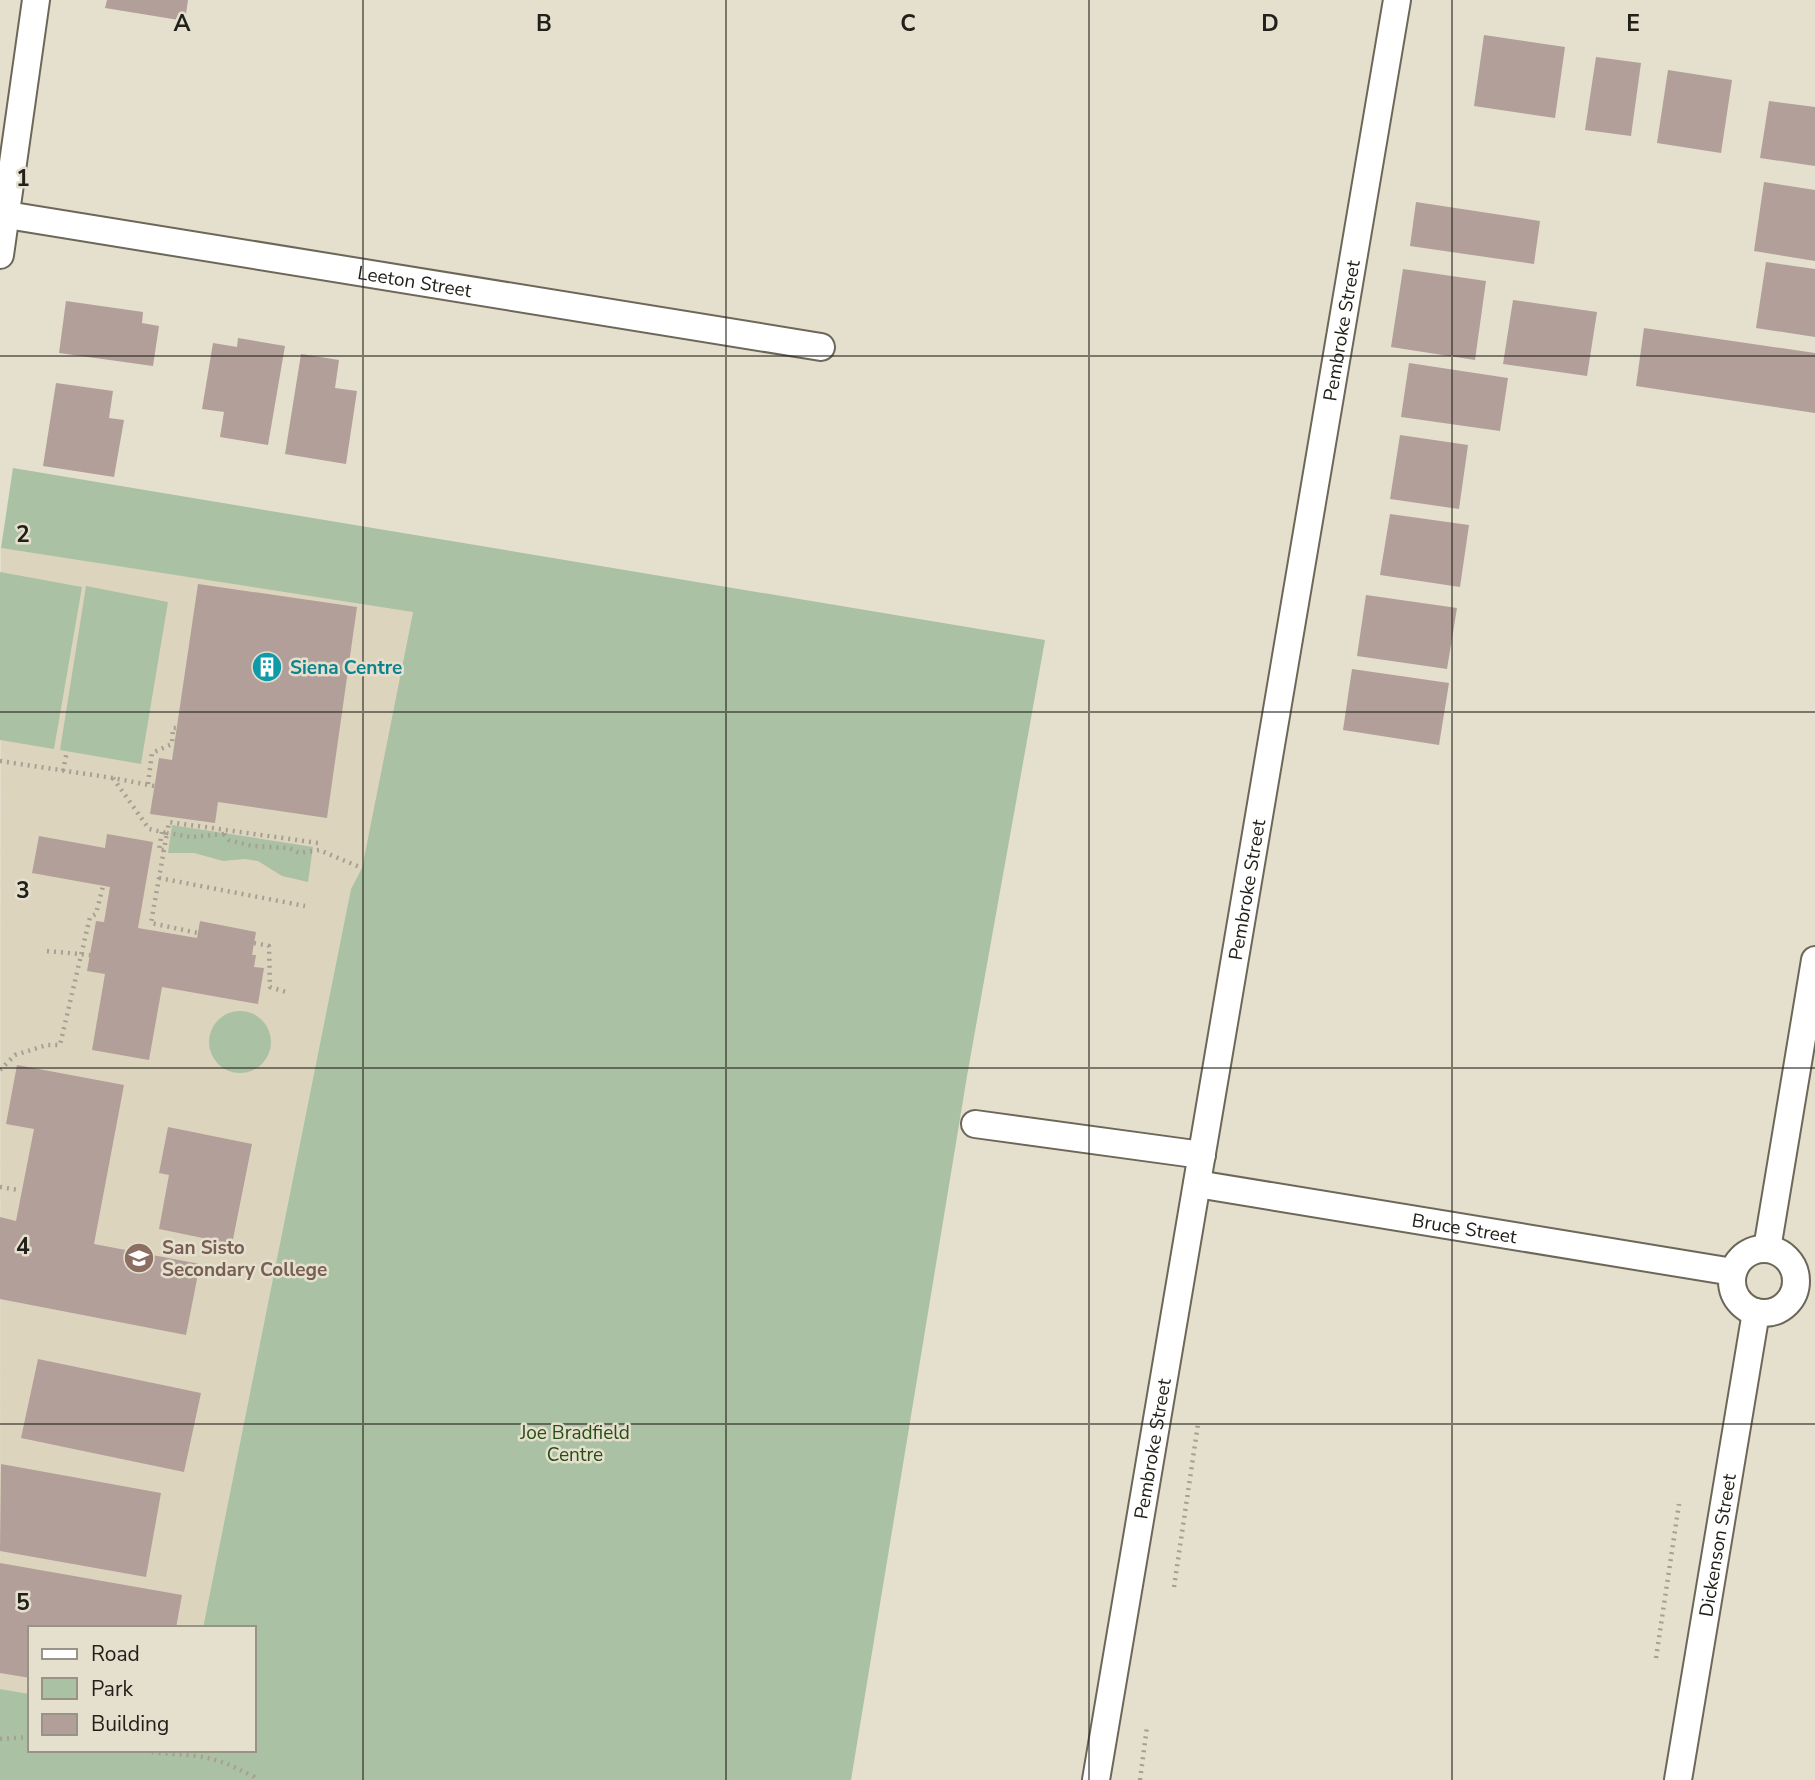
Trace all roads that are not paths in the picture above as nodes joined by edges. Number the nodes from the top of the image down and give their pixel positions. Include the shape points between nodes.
1 (36, 0) edge
2 (1397, 0) edge
3 (7, 215) junction
4 (0, 255) edge
5 (821, 347) dead end
6 (1815, 960) edge
7 (975, 1124) dead end
8 (1202, 1155) junction
9 (1197, 1184) junction
10 (1767, 1249) junction
11 (1732, 1272) junction
12 (1806, 1284) edge
13 (1756, 1312) junction
14 (1096, 1780) edge
15 (1678, 1780) edge

1 - 3 street
2 - 8 street, Pembroke Street
3 - 4 street
3 - 5 street, Leeton Street
6 - 10 street
7 - 8 street
8 - 9 street, Pembroke Street
9 - 11 street, Bruce Street
9 - 14 street, Pembroke Street
10 - 11 street via 1743,1256
10 - 12 street via 1783,1255
11 - 13 street via 1735,1295
12 - 13 street via 1780,1309
13 - 15 street, Dickenson Street

